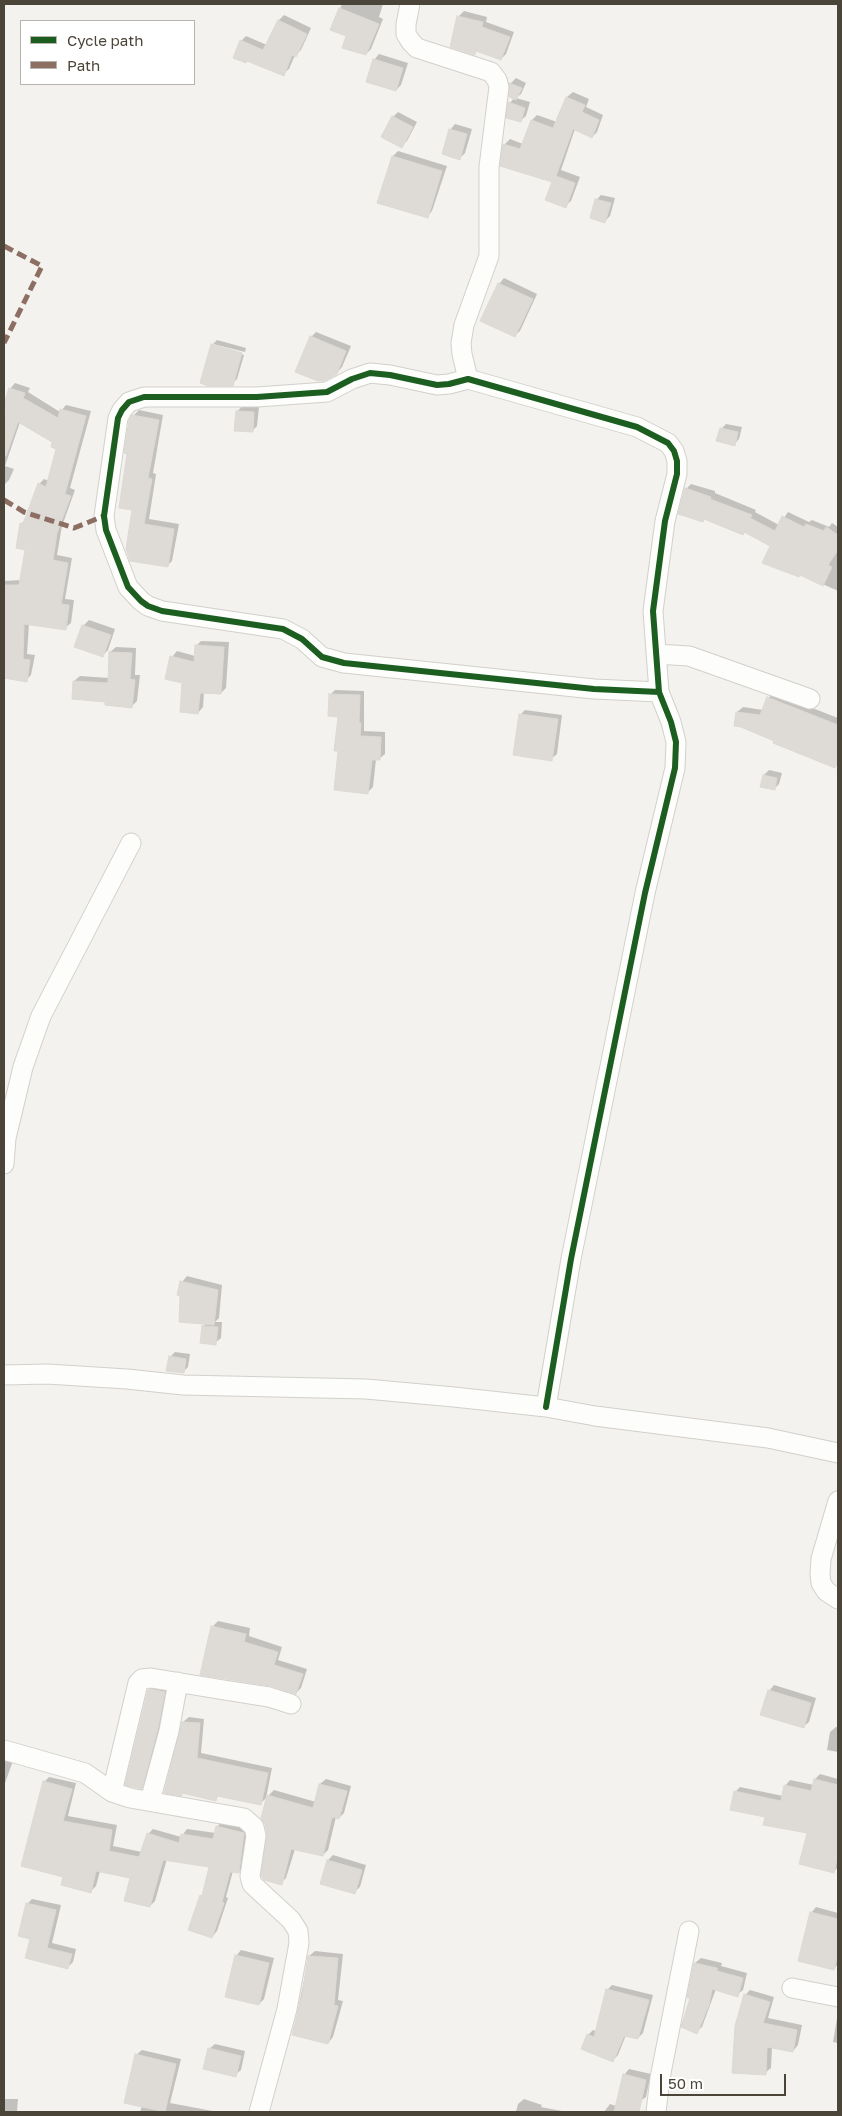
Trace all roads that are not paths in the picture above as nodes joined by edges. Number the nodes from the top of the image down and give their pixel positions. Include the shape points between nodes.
1 (410, 4) edge
2 (468, 380) junction
3 (656, 654) junction
4 (660, 692) junction
5 (810, 699) dead end
6 (130, 843) dead end
7 (4, 1164) edge
8 (4, 1375) edge
9 (546, 1407) junction
10 (838, 1453) edge
11 (838, 1501) edge
12 (838, 1599) edge
13 (178, 1682) junction
14 (291, 1704) dead end
15 (4, 1750) edge
16 (112, 1792) junction
17 (150, 1801) junction
18 (689, 1931) dead end
19 (792, 1988) dead end
20 (838, 1997) edge
21 (259, 2112) edge
22 (656, 2112) edge

1 - 2 street via 406,34 417,48 490,72 499,87 489,168 489,256 461,343
2 - 3 street via 637,427 668,443 674,451 676,474 665,521 653,611
2 - 4 street via 436,385 370,373 327,392 257,397 144,396 129,402 118,418 104,516 106,530 128,587 141,601 162,610 283,629 293,633 322,657 344,663 594,689
3 - 4 street
3 - 5 street via 689,656
4 - 9 street via 676,742 675,768 645,893 571,1259
6 - 7 street via 41,1016 23,1067 6,1138
8 - 9 street via 56,1375 183,1385 366,1389
9 - 10 street via 768,1438
11 - 12 street via 821,1559 820,1574 826,1591
13 - 14 street
13 - 16 street via 152,1678 138,1682
13 - 17 street
15 - 16 street via 85,1773
16 - 17 street
17 - 21 street via 244,1818 250,1823 256,1836 250,1876 252,1884 291,1920 298,1931 299,1943 287,2009
18 - 22 street
19 - 20 street

